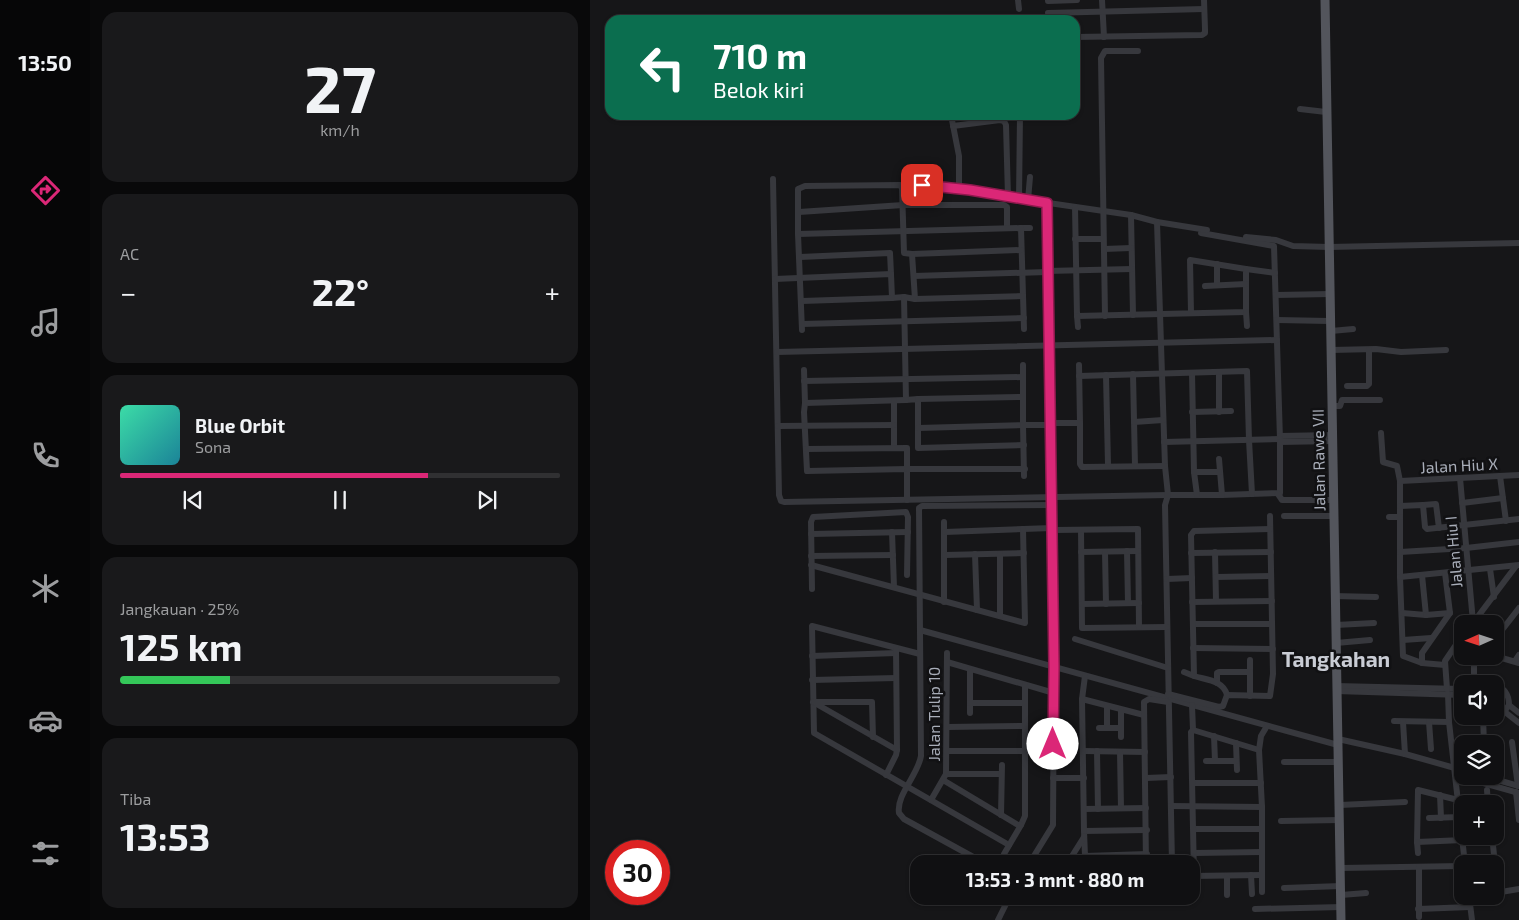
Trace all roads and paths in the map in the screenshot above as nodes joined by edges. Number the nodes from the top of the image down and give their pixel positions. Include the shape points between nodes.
1 (1018, 0) edge
2 (1077, 0) edge
3 (1102, 0) edge
4 (1204, 0) edge
5 (1325, 0) edge
6 (1048, 1) edge
7 (1204, 8) junction
8 (1019, 9) dead end
9 (1102, 12) junction
10 (1048, 13) dead end
11 (1080, 37) edge
12 (1104, 37) junction
13 (1138, 51) dead end
14 (1300, 109) dead end
15 (1326, 112) junction
16 (952, 120) edge
17 (1020, 120) edge
18 (953, 126) junction
19 (1030, 177) dead end
20 (773, 179) dead end
21 (922, 185) dead end
22 (959, 189) junction
23 (1008, 197) junction
24 (1019, 199) junction
25 (1028, 200) junction
26 (1047, 203) junction
27 (903, 205) junction
28 (1075, 207) junction
29 (1103, 211) junction
30 (799, 212) junction
31 (1131, 215) junction
32 (1157, 222) junction
33 (1007, 228) junction
34 (1021, 228) junction
35 (1030, 228) dead end
36 (902, 230) junction
37 (1202, 233) dead end
38 (798, 234) junction
39 (1076, 239) junction
40 (1103, 239) junction
41 (1519, 243) edge
42 (1329, 247) junction
43 (1131, 248) junction
44 (1104, 249) junction
45 (1021, 250) junction
46 (904, 252) junction
47 (890, 253) junction
48 (912, 254) junction
49 (800, 257) junction
50 (1217, 264) junction
51 (1132, 269) junction
52 (1246, 269) junction
53 (1077, 270) junction
54 (1104, 270) junction
55 (1047, 272) junction
56 (1022, 273) junction
57 (1275, 273) junction
58 (891, 274) junction
59 (914, 276) junction
60 (800, 278) junction
61 (775, 279) junction
62 (1246, 284) junction
63 (1217, 285) junction
64 (1206, 286) dead end
65 (1276, 294) junction
66 (1330, 294) junction
67 (1023, 296) junction
68 (904, 297) junction
69 (892, 298) junction
70 (915, 299) junction
71 (802, 302) junction
72 (1246, 312) junction
73 (1191, 313) junction
74 (1160, 314) junction
75 (1133, 315) junction
76 (1078, 316) junction
77 (1105, 316) junction
78 (1024, 318) junction
79 (904, 320) junction
80 (1277, 320) junction
81 (1329, 321) junction
82 (1078, 326) dead end
83 (1247, 326) dead end
84 (1024, 329) dead end
85 (1352, 329) dead end
86 (1331, 330) junction
87 (1277, 340) junction
88 (1161, 343) junction
89 (1048, 346) junction
90 (905, 349) junction
91 (1332, 350) junction
92 (1369, 350) junction
93 (1446, 350) dead end
94 (777, 352) junction
95 (1023, 365) dead end
96 (1078, 365) dead end
97 (804, 370) dead end
98 (1218, 372) junction
99 (1162, 373) junction
100 (1133, 374) junction
101 (1192, 374) junction
102 (1106, 375) junction
103 (1079, 376) junction
104 (1023, 377) junction
105 (906, 378) junction
106 (804, 381) junction
107 (1347, 386) dead end
108 (1022, 398) junction
109 (918, 399) junction
110 (906, 400) junction
111 (1380, 400) dead end
112 (894, 401) junction
113 (805, 403) junction
114 (1333, 406) junction
115 (1231, 411) dead end
116 (1192, 412) junction
117 (1219, 412) junction
118 (1163, 420) junction
119 (1134, 422) junction
120 (1080, 423) junction
121 (1053, 424) junction
122 (805, 425) junction
123 (894, 425) junction
124 (1024, 425) junction
125 (778, 426) junction
126 (918, 428) junction
127 (1381, 433) dead end
128 (1333, 438) junction
129 (1280, 439) junction
130 (1249, 440) junction
131 (1164, 442) junction
132 (1193, 442) junction
133 (1024, 445) junction
134 (894, 448) junction
135 (907, 448) junction
136 (918, 448) junction
137 (806, 449) junction
138 (1219, 459) dead end
139 (1108, 465) junction
140 (1135, 466) junction
141 (1165, 466) junction
142 (907, 470) junction
143 (1194, 472) junction
144 (1219, 472) junction
145 (1500, 476) junction
146 (1519, 476) edge
147 (1460, 478) junction
148 (1400, 481) junction
149 (1197, 494) junction
150 (1252, 494) junction
151 (1278, 494) junction
152 (1168, 495) junction
153 (1222, 496) junction
154 (1503, 498) junction
155 (907, 500) junction
156 (1052, 500) junction
157 (1334, 500) junction
158 (1462, 503) junction
159 (1423, 505) junction
160 (1400, 506) junction
161 (1270, 516) dead end
162 (1284, 516) dead end
163 (1334, 516) junction
164 (1389, 517) dead end
165 (1400, 517) junction
166 (1519, 519) edge
167 (1506, 521) junction
168 (944, 522) dead end
169 (1464, 526) junction
170 (1439, 528) junction
171 (1023, 529) junction
172 (1053, 529) junction
173 (1270, 529) junction
174 (1081, 530) junction
175 (892, 532) junction
176 (908, 532) junction
177 (945, 532) junction
178 (811, 534) junction
179 (1519, 542) edge
180 (1466, 548) junction
181 (1127, 551) junction
182 (1138, 551) junction
183 (1081, 552) junction
184 (1105, 552) junction
185 (1215, 552) junction
186 (1271, 552) junction
187 (1400, 552) junction
188 (1024, 553) junction
189 (1191, 553) junction
190 (893, 554) junction
191 (975, 554) junction
192 (1000, 554) junction
193 (944, 555) junction
194 (811, 556) junction
195 (812, 564) junction
196 (1517, 566) edge
197 (1490, 568) junction
198 (1469, 571) junction
199 (1445, 573) junction
200 (907, 575) dead end
201 (1422, 575) junction
202 (1271, 576) junction
203 (1216, 577) junction
204 (1400, 577) junction
205 (1192, 578) junction
206 (1167, 579) junction
207 (894, 587) junction
208 (812, 589) dead end
209 (920, 594) junction
210 (1334, 596) junction
211 (1376, 597) dead end
212 (1494, 597) junction
213 (1216, 601) junction
214 (1272, 601) junction
215 (944, 602) junction
216 (1192, 602) junction
217 (1128, 603) junction
218 (1139, 603) junction
219 (1082, 604) junction
220 (1106, 604) junction
221 (1519, 608) edge
222 (977, 610) junction
223 (1402, 613) junction
224 (1450, 613) junction
225 (1472, 615) edge
226 (1479, 615) edge
227 (1000, 616) junction
228 (1426, 616) junction
229 (1193, 624) junction
230 (1272, 624) junction
231 (1374, 624) dead end
232 (1336, 625) junction
233 (1139, 627) junction
234 (1167, 627) junction
235 (1504, 627) edge
236 (920, 630) junction
237 (1431, 638) junction
238 (1075, 639) dead end
239 (1370, 640) dead end
240 (1403, 640) junction
241 (1336, 643) junction
242 (1454, 646) edge
243 (1193, 648) junction
244 (1272, 649) junction
245 (896, 650) junction
246 (947, 653) dead end
247 (920, 654) junction
248 (1519, 655) edge
249 (812, 656) junction
250 (1504, 658) edge
251 (1250, 660) dead end
252 (947, 662) junction
253 (1336, 662) junction
254 (1370, 662) dead end
255 (1517, 662) edge
256 (1422, 664) junction
257 (1445, 666) junction
258 (1054, 667) junction
259 (1168, 668) junction
260 (970, 669) junction
261 (1184, 672) dead end
262 (1250, 672) junction
263 (1085, 676) junction
264 (1194, 676) junction
265 (896, 678) junction
266 (812, 680) junction
267 (1217, 683) junction
268 (1025, 685) junction
269 (1336, 688) junction
270 (1504, 690) edge
271 (1454, 691) edge
272 (1448, 692) junction
273 (1054, 693) junction
274 (1454, 693) edge
275 (1227, 695) junction
276 (1250, 696) junction
277 (1168, 698) junction
278 (1082, 699) junction
279 (812, 702) junction
280 (1025, 703) junction
281 (970, 704) junction
282 (1192, 705) junction
283 (1509, 705) junction
284 (1106, 706) junction
285 (1121, 710) junction
286 (1505, 712) joint
287 (970, 713) dead end
288 (1519, 713) edge
289 (1144, 715) junction
290 (1394, 721) dead end
291 (1403, 722) junction
292 (1429, 722) junction
293 (1449, 722) junction
294 (1519, 723) edge
295 (1025, 726) junction
296 (1266, 726) junction
297 (947, 727) junction
298 (1099, 728) dead end
299 (1107, 728) junction
300 (1121, 728) junction
301 (1192, 730) junction
302 (1214, 736) junction
303 (873, 737) junction
304 (1121, 737) dead end
305 (1338, 742) junction
306 (1512, 742) dead end
307 (1236, 743) junction
308 (1432, 749) dead end
309 (897, 750) junction
310 (1259, 750) junction
311 (947, 751) junction
312 (1025, 751) junction
313 (1084, 751) junction
314 (1096, 752) junction
315 (1120, 752) junction
316 (1145, 752) junction
317 (1406, 754) junction
318 (1236, 760) junction
319 (1215, 761) junction
320 (1206, 762) dead end
321 (1284, 762) dead end
322 (1338, 762) junction
323 (1454, 764) edge
324 (1002, 765) dead end
325 (1237, 770) dead end
326 (1454, 772) edge
327 (946, 774) junction
328 (1002, 774) junction
329 (886, 775) junction
330 (1171, 777) junction
331 (1053, 778) junction
332 (1084, 778) junction
333 (1146, 778) junction
334 (943, 780) junction
335 (1193, 783) junction
336 (1261, 783) junction
337 (1504, 783) edge
338 (1503, 785) edge
339 (907, 787) junction
340 (1518, 789) edge
341 (1487, 790) dead end
342 (1440, 795) junction
343 (1487, 795) edge
344 (1454, 799) edge
345 (931, 800) junction
346 (1404, 802) dead end
347 (1340, 805) junction
348 (1171, 806) junction
349 (1193, 806) junction
350 (1262, 807) junction
351 (1121, 808) junction
352 (1146, 808) junction
353 (1084, 809) junction
354 (1098, 809) junction
355 (1001, 815) junction
356 (1454, 817) edge
357 (1430, 818) dead end
358 (1441, 818) junction
359 (1340, 820) junction
360 (1519, 820) edge
361 (1281, 821) dead end
362 (1021, 825) junction
363 (1262, 828) junction
364 (1194, 829) junction
365 (1147, 830) junction
366 (1085, 833) junction
367 (1454, 840) edge
368 (1417, 842) junction
369 (1009, 845) junction
370 (1262, 852) junction
371 (1194, 853) joint
372 (1418, 853) dead end
373 (1004, 854) dead end
374 (1147, 854) joint
375 (970, 855) edge
376 (1035, 855) edge
377 (1072, 855) edge
378 (1085, 855) edge
379 (1116, 855) edge
380 (1172, 855) edge
381 (1454, 865) edge
382 (1419, 867) junction
383 (1341, 868) junction
384 (1251, 875) junction
385 (1262, 875) junction
386 (1200, 876) edge
387 (1227, 876) junction
388 (1284, 888) dead end
389 (1519, 889) edge
390 (1341, 890) junction
391 (1504, 890) edge
392 (1262, 892) dead end
393 (1366, 893) dead end
394 (1252, 894) dead end
395 (1227, 895) dead end
396 (1006, 905) edge
397 (1342, 907) junction
398 (1470, 907) joint
399 (1255, 909) dead end
400 (1418, 909) junction
401 (1419, 917) dead end
402 (998, 920) edge
403 (1342, 920) edge
404 (1472, 920) edge

1 - 8 street
2 - 6 street
3 - 9 street
4 - 7 street
5 - 15 main road, Jalan Rawe VII
7 - 9 street
7 - 12 street via 1206,29 1202,35
9 - 10 street
9 - 12 street
11 - 12 street
13 - 29 street via 1105,51 1101,58
14 - 15 street
15 - 42 main road, Jalan Rawe VII
16 - 18 street
17 - 24 street
18 - 22 street via 959,156
18 - 23 street via 1004,121
19 - 25 street
20 - 61 street
21 - 22 street
22 - 23 street
23 - 24 street
24 - 25 street
25 - 26 street
26 - 28 street
26 - 55 street
27 - 30 street
27 - 30 street via 902,188 898,185 805,186 798,189
27 - 33 street via 1005,205
27 - 36 street
28 - 29 street
28 - 39 street
29 - 31 street
29 - 40 street
30 - 38 street
31 - 32 street
31 - 43 street
32 - 42 street via 1276,240 1293,246
32 - 74 street
33 - 34 street
33 - 36 street
34 - 35 street
34 - 45 street
36 - 38 street
36 - 46 street
37 - 57 street via 1274,245
38 - 49 street
39 - 40 street
39 - 53 street
40 - 44 street
41 - 42 street
42 - 66 main road, Jalan Rawe VII
43 - 44 street
43 - 51 street
44 - 54 street
45 - 48 street
45 - 56 street
46 - 47 street
46 - 48 street
47 - 49 street
47 - 58 street
48 - 59 street
49 - 60 street
50 - 52 street
50 - 63 street
50 - 73 street via 1190,260
51 - 54 street
51 - 75 street
52 - 57 street
52 - 62 street
53 - 54 street
53 - 55 street
53 - 76 street
54 - 77 street
55 - 56 street
55 - 89 street
56 - 59 street
56 - 67 street
57 - 65 street
58 - 60 street
58 - 69 street
59 - 70 street
60 - 61 street
60 - 71 street
61 - 94 street
62 - 63 street
62 - 72 street
63 - 64 street
65 - 66 street
65 - 80 street
66 - 81 main road, Jalan Rawe VII
67 - 70 street
67 - 78 street
68 - 69 street
68 - 70 street
68 - 79 street
69 - 71 street
71 - 79 street via 802,327
72 - 73 street
72 - 83 street
73 - 74 street
74 - 75 street
74 - 88 street
75 - 77 street
76 - 77 street
76 - 82 street
78 - 79 street
78 - 84 street
79 - 90 street
80 - 81 street
80 - 87 street
81 - 86 main road, Jalan Rawe VII
85 - 86 street
86 - 91 main road, Jalan Rawe VII
87 - 88 street
87 - 129 street
88 - 89 street
88 - 99 street
89 - 90 street
89 - 121 street
90 - 94 street
90 - 105 street
91 - 92 street
91 - 114 main road, Jalan Rawe VII
92 - 93 street
92 - 107 street via 1370,384
94 - 125 street
95 - 104 street
96 - 103 street
97 - 106 street
98 - 101 street
98 - 117 street
98 - 130 street via 1247,371
99 - 100 street
99 - 101 street
99 - 118 street
100 - 102 street
100 - 119 street
101 - 116 street
102 - 103 street
102 - 139 street
103 - 120 street
104 - 105 street
104 - 108 street
105 - 106 street
105 - 110 street
106 - 113 street
108 - 109 street
108 - 124 street
109 - 110 street
109 - 126 street
110 - 112 street
111 - 114 street via 1342,400 1340,406
112 - 113 street
112 - 123 street
113 - 122 street
114 - 128 main road, Jalan Rawe VII
115 - 117 street
116 - 117 street
116 - 132 street
118 - 119 street
118 - 131 street
119 - 140 street
120 - 121 street
120 - 139 street via 1081,466
121 - 124 street
121 - 156 street
122 - 123 street
122 - 125 street
122 - 137 street
123 - 134 street
124 - 126 street
124 - 133 street
125 - 155 street via 778,495 781,501
126 - 136 street
127 - 148 street via 1383,462 1397,466
128 - 129 street
128 - 157 main road, Jalan Rawe VII
129 - 130 street
129 - 151 street via 1281,490
130 - 132 street
130 - 150 street
131 - 132 street
131 - 141 street
132 - 143 street
133 - 136 street
133 - 142 street via 1025,473
134 - 135 street
134 - 137 street
135 - 136 street
135 - 142 street
137 - 142 street via 809,472
138 - 144 street
139 - 140 street
140 - 141 street
141 - 152 street
142 - 155 street
143 - 144 street
143 - 149 street
144 - 153 street
145 - 146 street, Jalan Hiu X
145 - 147 street, Jalan Hiu X
145 - 154 street
147 - 148 street, Jalan Hiu X
147 - 158 street, Jalan Hiu I
148 - 160 street
149 - 152 street
149 - 153 street
150 - 151 street
150 - 153 street
151 - 157 street via 1282,500
152 - 156 street
152 - 206 street via 1165,505
154 - 158 street
154 - 167 street
155 - 156 street
156 - 172 street
156 - 209 street via 920,506
157 - 163 main road, Jalan Rawe VII
158 - 169 street, Jalan Hiu I
159 - 160 street
159 - 170 street via 1425,528
159 - 170 street via 1436,504
160 - 165 street
161 - 173 street
162 - 163 street
163 - 210 main road, Jalan Rawe VII
164 - 165 street
165 - 187 street
166 - 167 street
167 - 169 street
168 - 177 street
169 - 170 street
169 - 180 street, Jalan Hiu I
171 - 172 street
171 - 177 street
171 - 188 street
172 - 174 street
172 - 258 street
173 - 186 street
173 - 189 street via 1194,531 1191,534
174 - 182 street via 1138,529
174 - 183 street
175 - 176 street
175 - 178 street
175 - 190 street
176 - 178 street via 906,512 813,517
176 - 200 street
177 - 193 street
178 - 194 street
179 - 180 street
180 - 187 street
180 - 198 street, Jalan Hiu I
181 - 182 street
181 - 184 street
181 - 217 street
182 - 218 street
183 - 184 street
183 - 219 street
184 - 220 street
185 - 186 street
185 - 189 street
185 - 203 street
186 - 202 street
187 - 204 street
188 - 192 street
188 - 227 street via 1025,623
189 - 205 street
190 - 194 street
190 - 207 street
191 - 192 street
191 - 193 street
191 - 222 street
192 - 227 street
193 - 215 street
194 - 195 street
195 - 207 street
195 - 208 street
196 - 197 street
196 - 212 street
197 - 198 street
197 - 212 street
198 - 199 street
198 - 225 street, Jalan Hiu I
199 - 201 street
199 - 224 street
201 - 204 street
201 - 228 street
202 - 203 street
202 - 214 street
203 - 213 street
204 - 223 street
205 - 206 street
205 - 216 street
206 - 234 street
207 - 209 street
209 - 215 street
209 - 236 street
210 - 211 street
210 - 232 main road, Jalan Rawe VII
212 - 226 street
213 - 214 street
213 - 216 street
214 - 230 street
215 - 222 street
216 - 229 street
217 - 218 street
217 - 220 street
218 - 233 street
219 - 220 street
219 - 233 street via 1082,632
221 - 235 street
222 - 227 street
223 - 228 street
223 - 240 street
224 - 228 street
224 - 237 street
229 - 230 street
229 - 243 street
230 - 244 street
231 - 232 street
232 - 241 main road, Jalan Rawe VII
233 - 234 street
234 - 259 street
236 - 247 street
236 - 258 street
237 - 240 street
237 - 256 street via 1422,653
238 - 259 street
239 - 241 street
240 - 256 street via 1404,658
241 - 253 main road, Jalan Rawe VII
242 - 257 street via 1446,657
243 - 244 street
243 - 264 street
244 - 276 street via 1272,693 1268,697
245 - 247 street
245 - 249 street
245 - 249 street via 812,626
245 - 265 street
246 - 252 street, Jalan Tulip 10
247 - 339 street via 921,756
248 - 255 street
249 - 266 street
250 - 255 street
251 - 262 street
252 - 260 street
252 - 297 street, Jalan Tulip 10
253 - 254 street
253 - 269 main road, Jalan Rawe VII
256 - 257 street
257 - 272 street
258 - 263 street
258 - 273 street
259 - 277 street
260 - 268 street
260 - 281 street
261 - 264 street
262 - 267 street via 1219,672
262 - 276 street
263 - 277 street
263 - 278 street
264 - 267 street
265 - 266 street
265 - 309 street
266 - 279 street
267 - 275 street via 1225,688
268 - 273 street
268 - 280 street
269 - 272 street
269 - 305 main road, Jalan Rawe VII
270 - 283 street
271 - 272 street
272 - 274 street
272 - 293 street
273 - 331 street
275 - 276 street
275 - 277 street via 1219,708
277 - 282 street
277 - 289 street via 1144,702
277 - 330 street
278 - 284 street
278 - 313 street
279 - 303 street
279 - 303 street via 872,702
279 - 329 street via 814,733
280 - 281 street
280 - 295 street
281 - 287 street
282 - 296 street
282 - 301 street
283 - 286 street
283 - 288 street
284 - 285 street
284 - 299 street
285 - 289 street
285 - 300 street
286 - 294 street
289 - 316 street
290 - 291 street
291 - 292 street
291 - 317 street
292 - 293 street
292 - 308 street
293 - 323 street
295 - 297 street
295 - 312 street
296 - 305 street
296 - 310 street via 1260,736
297 - 311 street, Jalan Tulip 10
298 - 299 street
299 - 300 street
300 - 304 street
301 - 302 street
301 - 335 street
302 - 307 street
302 - 319 street
303 - 309 street
305 - 317 street
305 - 322 main road, Jalan Rawe VII
306 - 340 street
307 - 310 street
307 - 318 street
309 - 329 street
310 - 336 street
311 - 312 street
311 - 327 street, Jalan Tulip 10
312 - 362 street via 1025,818
313 - 314 street
313 - 332 street
314 - 315 street
314 - 354 street
315 - 316 street
315 - 351 street
316 - 333 street
317 - 326 street
318 - 319 street
318 - 325 street
319 - 320 street
321 - 322 street
322 - 347 main road, Jalan Rawe VII
324 - 328 street
327 - 328 street
327 - 334 street, Jalan Tulip 10
328 - 355 street
329 - 339 street
330 - 333 street
330 - 348 street
331 - 332 street
331 - 376 street via 1053,825
332 - 353 street
333 - 352 street
334 - 345 street, Jalan Tulip 10
334 - 355 street
335 - 336 street
335 - 349 street
336 - 350 street
337 - 340 street
338 - 340 street
339 - 345 street
339 - 375 street via 898,809 904,819
340 - 360 street
341 - 343 street
342 - 344 street
342 - 358 street
342 - 368 street via 1418,790
345 - 369 street
346 - 347 street
347 - 359 main road, Jalan Rawe VII
348 - 349 street
348 - 380 street
349 - 350 street
349 - 364 street
350 - 363 street
351 - 352 street
351 - 354 street
352 - 365 street
353 - 354 street
353 - 366 street
355 - 362 street
356 - 358 street
357 - 358 street
359 - 361 street
359 - 383 main road, Jalan Rawe VII
362 - 369 street
363 - 364 street
363 - 370 street
364 - 371 street
365 - 366 street
365 - 374 street
366 - 377 street
366 - 378 street
367 - 368 street
368 - 372 street
369 - 373 street
370 - 371 street
370 - 385 street
374 - 379 street
381 - 382 street
382 - 383 street
382 - 400 street
383 - 390 main road, Jalan Rawe VII
384 - 385 street
384 - 387 street
384 - 394 street
385 - 392 street
386 - 387 street
387 - 395 street
388 - 390 street
389 - 391 street
390 - 393 street
390 - 397 main road, Jalan Rawe VII
396 - 402 street
397 - 399 street
397 - 403 main road, Jalan Rawe VII
398 - 400 street
398 - 404 street
400 - 401 street

